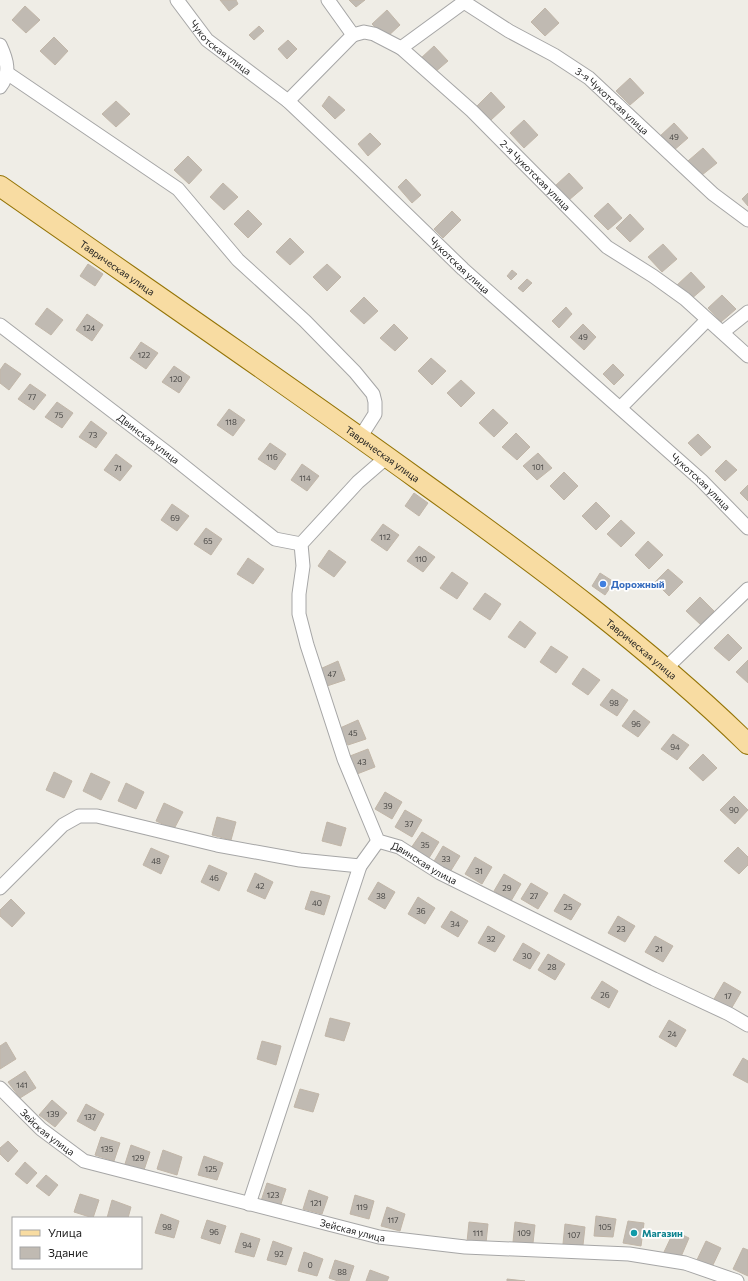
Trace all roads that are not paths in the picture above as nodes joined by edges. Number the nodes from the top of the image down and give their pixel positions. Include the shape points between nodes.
1 (177, 0) edge
2 (328, 0) edge
3 (464, 1) edge
4 (353, 35) junction
5 (0, 45) edge
6 (401, 48) junction
7 (7, 73) junction
8 (0, 87) edge
9 (288, 101) junction
10 (0, 186) edge
11 (748, 220) edge
12 (748, 312) edge
13 (707, 320) junction
14 (0, 325) edge
15 (723, 332) junction
16 (748, 356) edge
17 (621, 407) junction
18 (361, 436) junction
19 (387, 456) junction
20 (748, 528) edge
21 (301, 544) junction
22 (748, 589) edge
23 (665, 669) junction
24 (748, 744) edge
25 (378, 841) junction
26 (360, 866) junction
27 (0, 888) edge
28 (748, 1025) edge
29 (0, 1088) edge
30 (248, 1204) junction
31 (737, 1281) edge

1 - 9 street, Чукотская улица via 207,40
2 - 4 street
3 - 6 street
3 - 11 street, 3-я Чукотская улица via 509,31 590,78 713,194
4 - 6 street, 2-я Чукотская улица via 364,32 374,34
4 - 9 street
5 - 7 street via 8,61
6 - 13 street, 2-я Чукотская улица via 472,111 607,247 685,299
7 - 8 street
7 - 18 street via 178,189 238,260 305,321 355,372 372,394 375,414
9 - 17 street, Чукотская улица via 463,269
10 - 18 main road, Таврическая улица
12 - 15 street
13 - 15 street, 2-я Чукотская улица
13 - 17 street
14 - 21 street, Двинская улица via 275,539
15 - 16 street, 2-я Чукотская улица
17 - 20 street, Чукотская улица via 701,480
18 - 19 main road, Таврическая улица
19 - 21 street via 358,482
19 - 23 main road, Таврическая улица via 486,528
21 - 25 street, Двинская улица via 303,566 299,614 307,645 344,759
22 - 23 street
23 - 24 main road, Таврическая улица
25 - 26 street
25 - 28 street, Двинская улица via 399,847 440,872
26 - 27 street via 300,860 217,845 97,816 79,816 63,825
26 - 30 street
29 - 30 street, Зейская улица via 41,1129 84,1162
30 - 31 street, Зейская улица via 379,1237 465,1247 629,1254 685,1263

